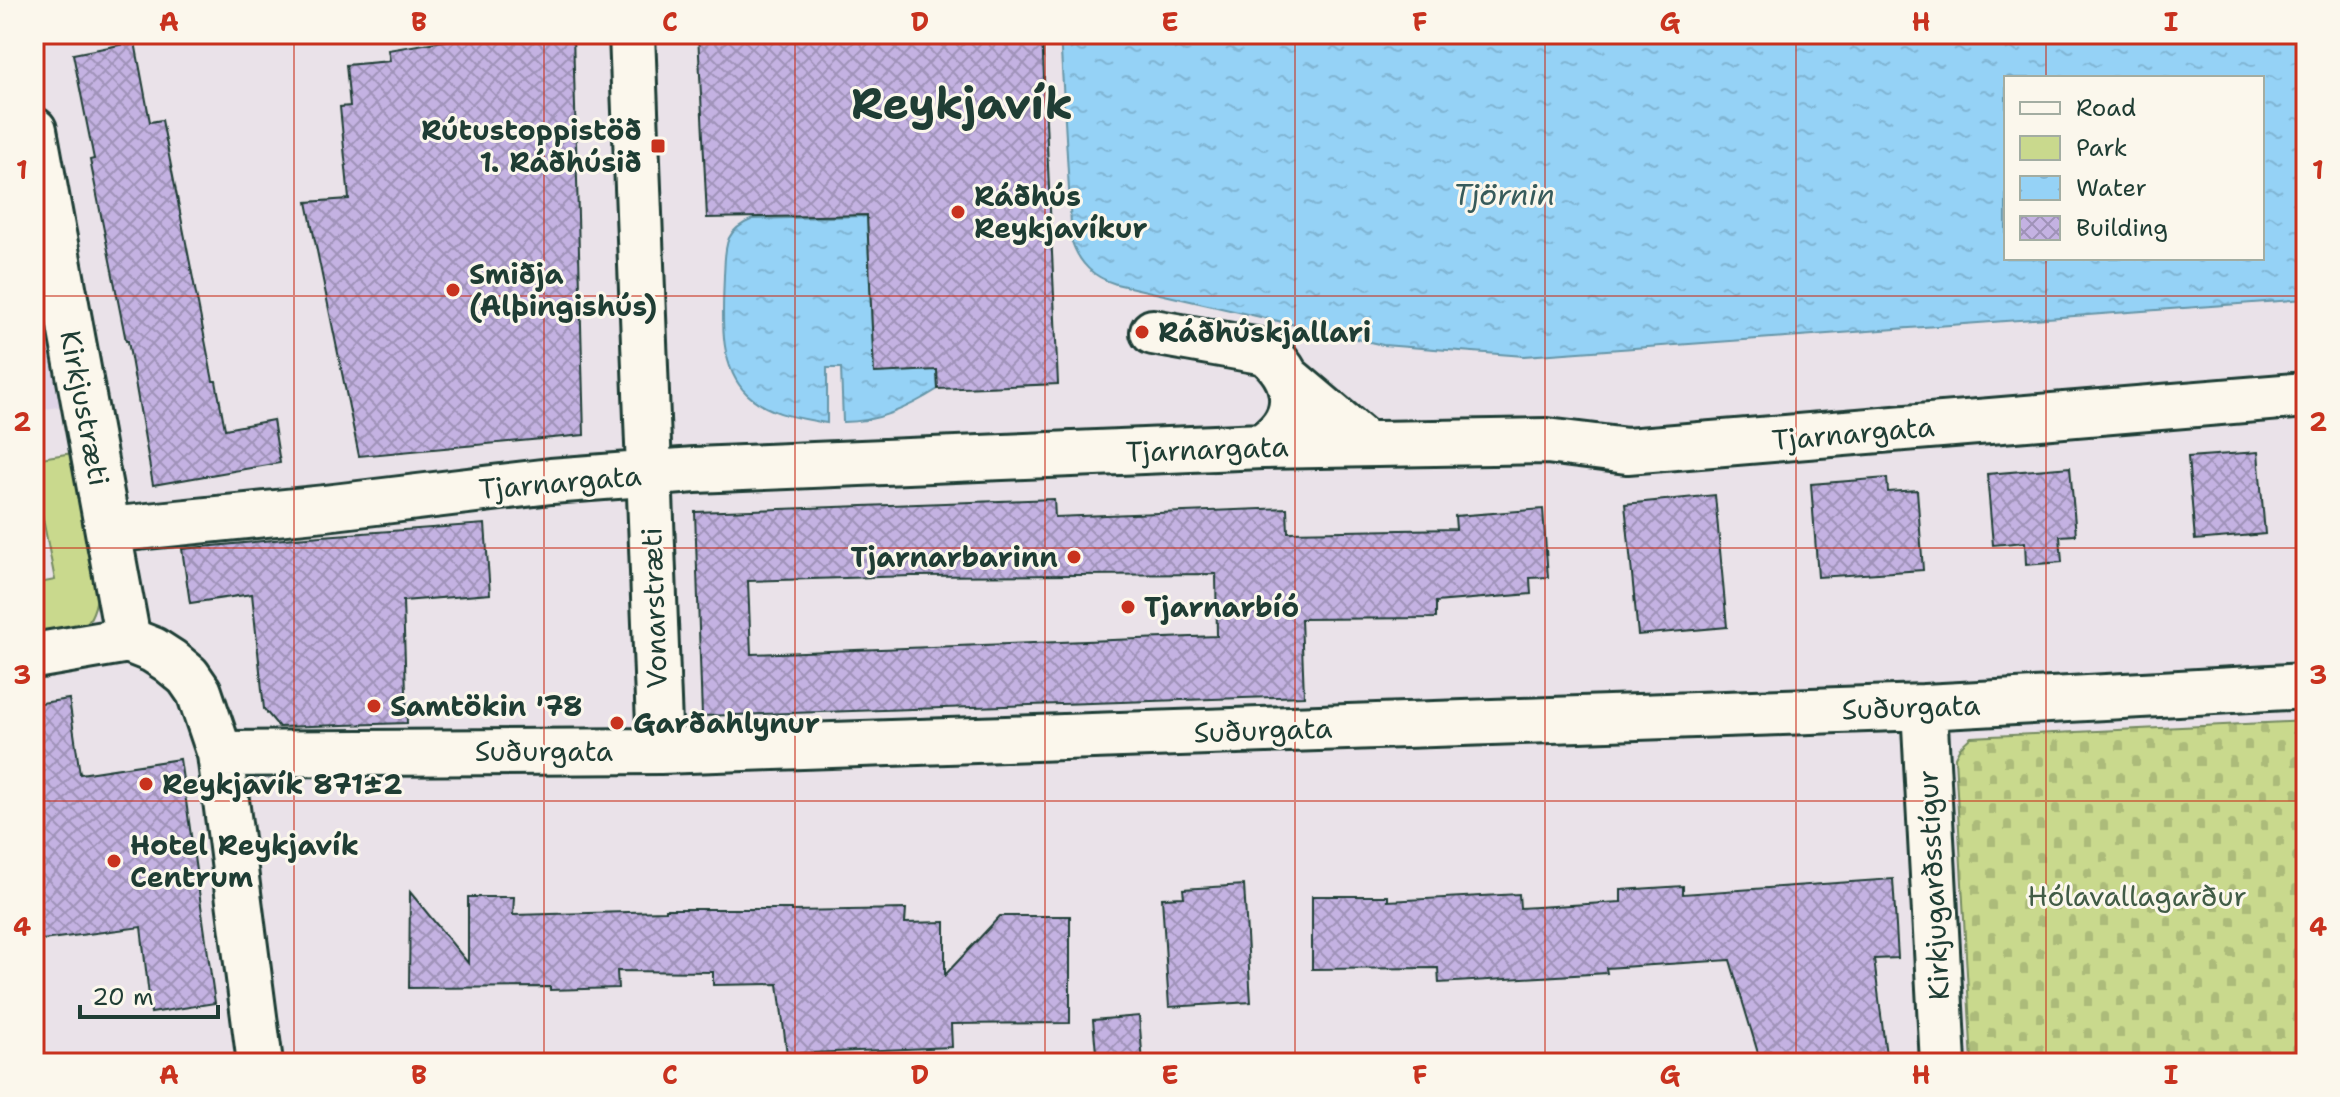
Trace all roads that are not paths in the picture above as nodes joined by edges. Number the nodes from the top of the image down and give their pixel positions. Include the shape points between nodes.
1 (632, 34) edge
2 (34, 130) edge
3 (1153, 332) dead end
4 (1289, 379) junction
5 (2306, 395) edge
6 (1366, 444) junction
7 (1262, 446) junction
8 (649, 473) junction
9 (108, 530) junction
10 (128, 640) junction
11 (34, 656) edge
12 (2306, 686) edge
13 (1924, 707) junction
14 (660, 751) junction
15 (220, 754) junction
16 (260, 1063) edge
17 (1943, 1063) edge

1 - 8 street, Vonarstræti
2 - 9 street, Kirkjustræti
3 - 4 street via 1266,352
4 - 6 street
4 - 7 street via 1293,397 1284,428
5 - 6 street, Tjarnargata via 1627,451 1547,441
6 - 7 street, Tjarnargata
7 - 8 street, Tjarnargata
8 - 9 street, Tjarnargata
8 - 14 street, Vonarstræti
9 - 10 street, Kirkjustræti
10 - 11 street
10 - 15 street via 153,650 188,676 205,705
12 - 13 street, Suðurgata
13 - 14 street, Suðurgata
13 - 17 street, Kirkjugarðsstígur
14 - 15 street, Suðurgata
15 - 16 street

